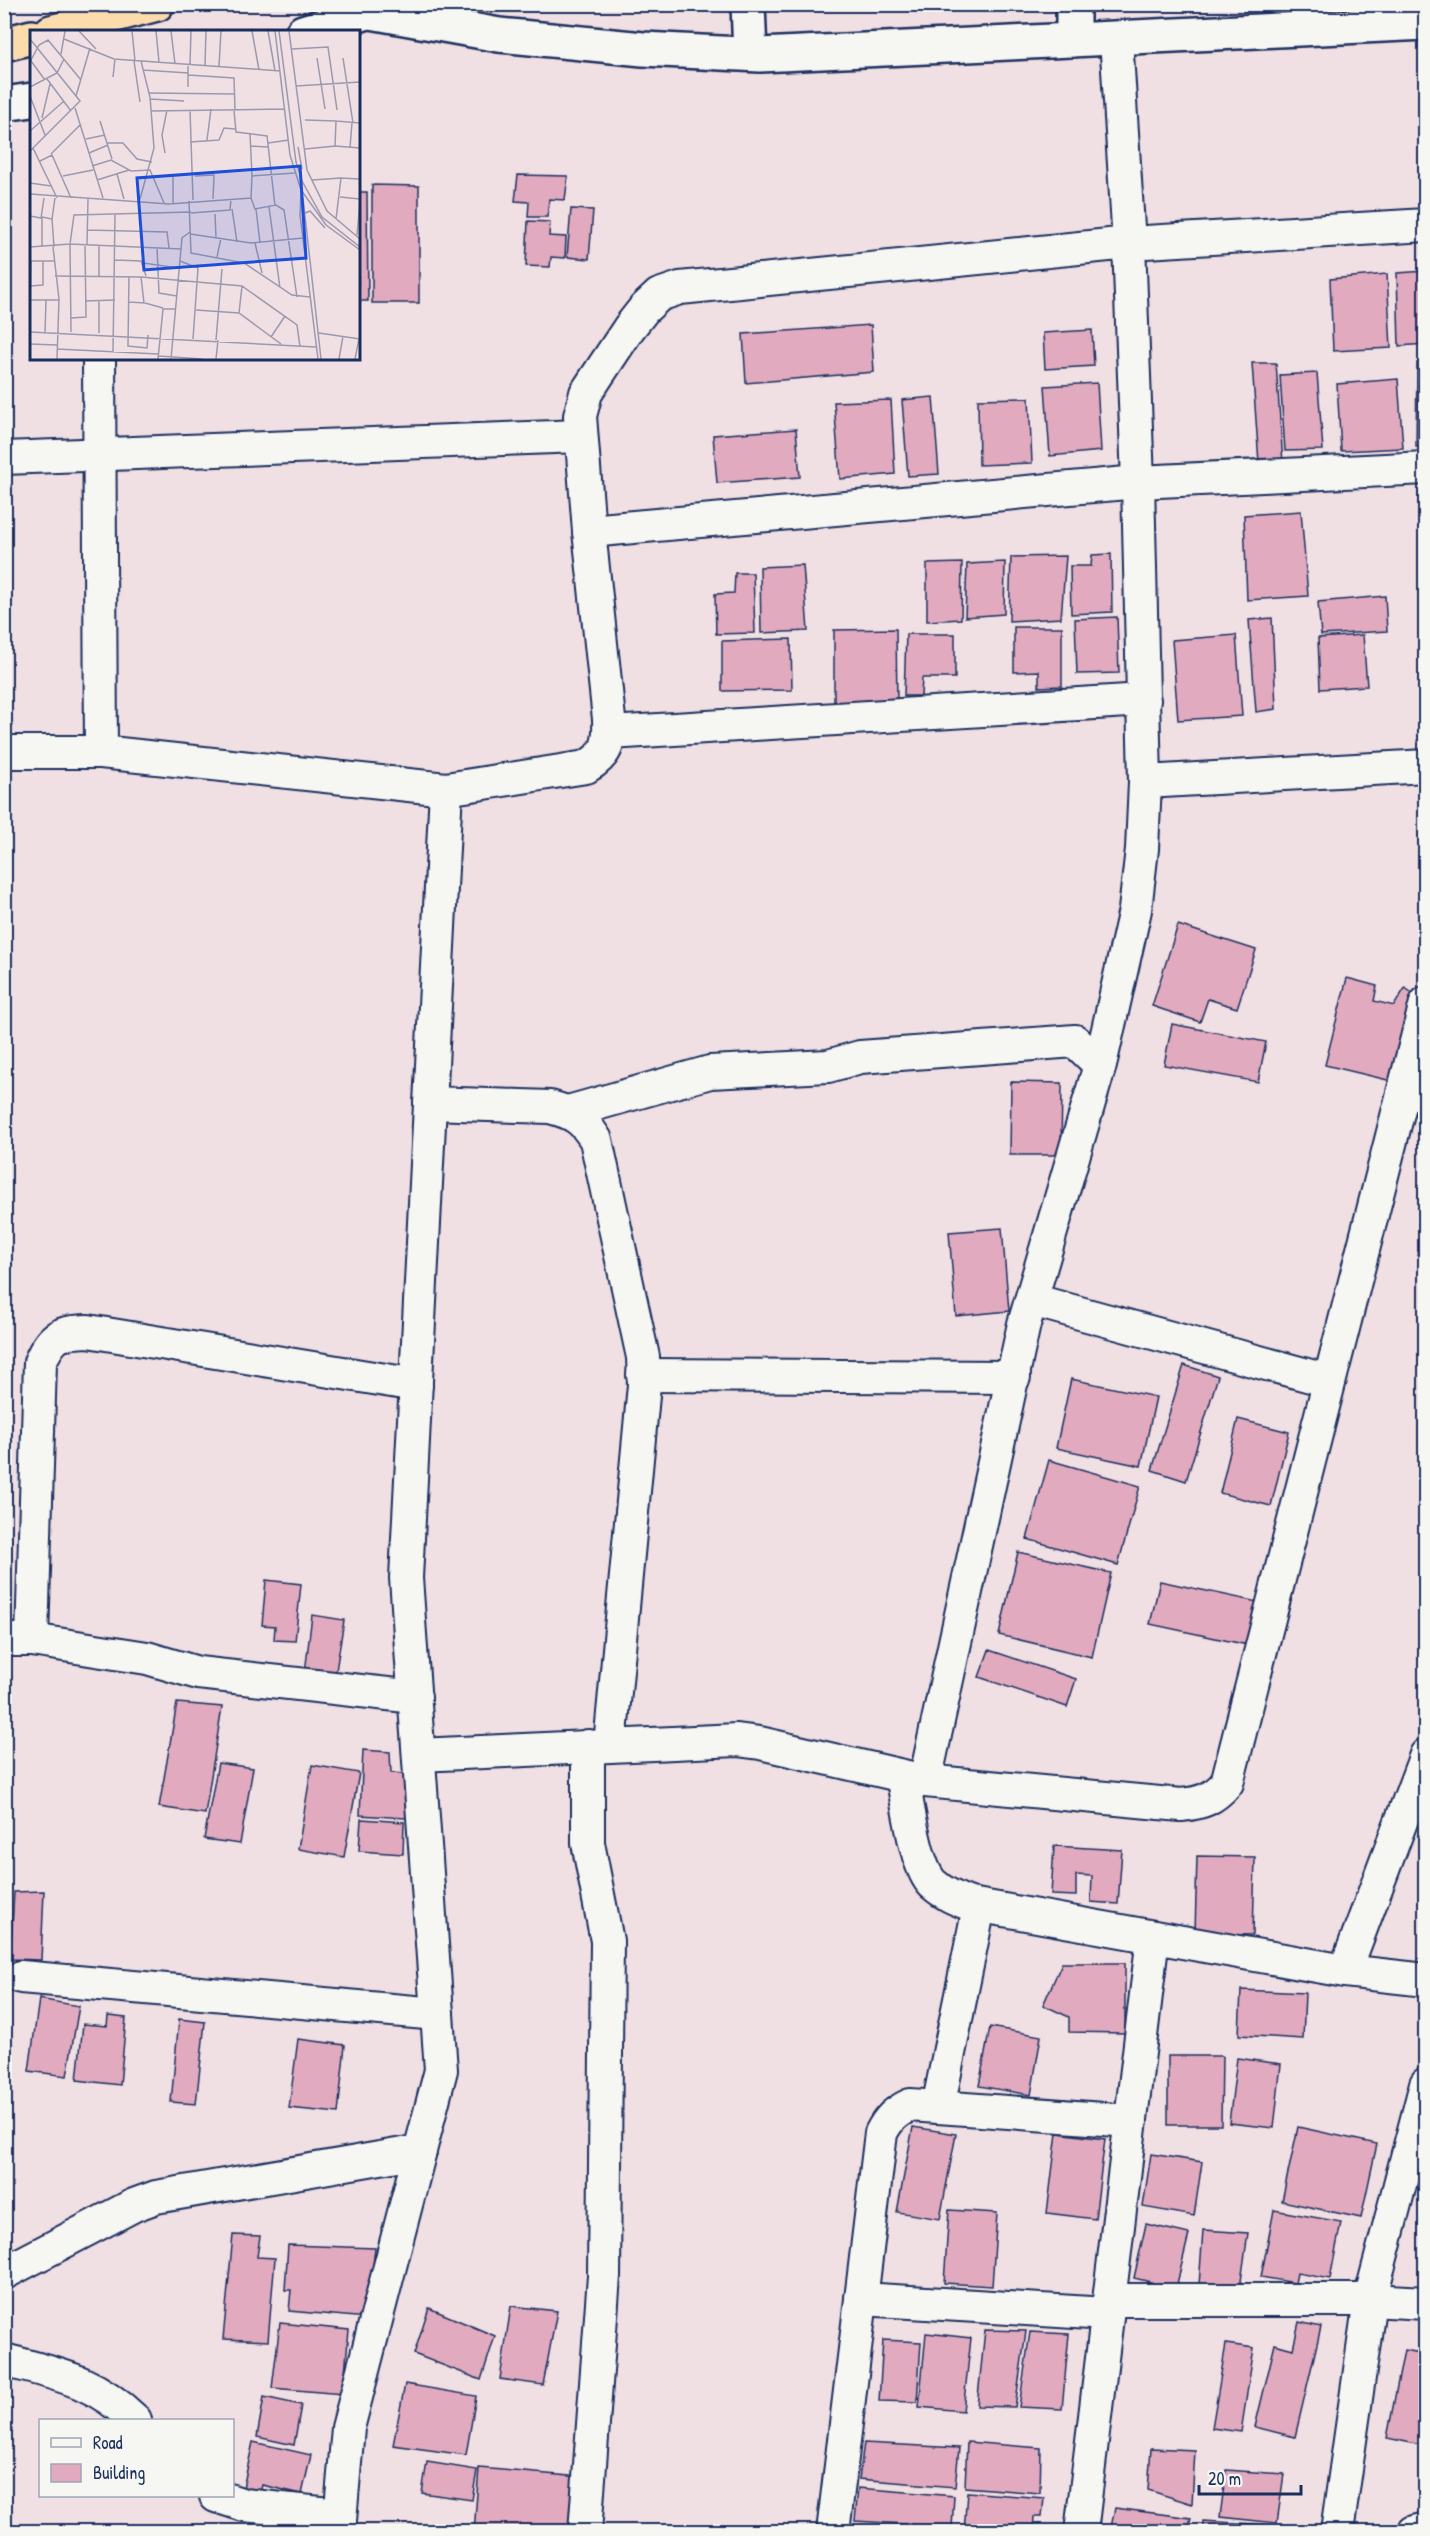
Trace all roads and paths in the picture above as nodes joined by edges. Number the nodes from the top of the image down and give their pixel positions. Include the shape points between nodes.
1 (157, 4) edge
2 (748, 4) edge
3 (1073, 4) edge
4 (376, 7) edge
5 (1425, 23) edge
6 (59, 30) edge
7 (309, 30) edge
8 (30, 38) edge
9 (1116, 38) junction
10 (1073, 40) junction
11 (4, 44) edge
12 (750, 54) junction
13 (30, 100) edge
14 (4, 104) edge
15 (1425, 225) edge
16 (1129, 243) junction
17 (99, 360) edge
18 (581, 436) junction
19 (100, 455) junction
20 (4, 458) edge
21 (1425, 468) edge
22 (1138, 482) junction
23 (589, 531) junction
24 (1144, 700) junction
25 (609, 733) junction
26 (4, 752) edge
27 (101, 752) junction
28 (1425, 766) edge
29 (1146, 782) junction
30 (446, 789) junction
31 (1425, 1004) edge
32 (1100, 1065) junction
33 (430, 1104) junction
34 (568, 1112) junction
35 (1032, 1299) junction
36 (643, 1375) junction
37 (1014, 1377) junction
38 (1329, 1381) junction
39 (416, 1385) junction
40 (18, 1640) edge
41 (415, 1697) junction
42 (599, 1746) junction
43 (419, 1755) junction
44 (1425, 1755) edge
45 (914, 1778) junction
46 (979, 1907) junction
47 (1154, 1937) junction
48 (1344, 1971) junction
49 (21, 1977) dead end
50 (1425, 1980) edge
51 (438, 2014) junction
52 (1425, 2084) edge
53 (938, 2107) junction
54 (1131, 2121) junction
55 (420, 2151) junction
56 (4, 2273) edge
57 (861, 2299) junction
58 (1370, 2300) junction
59 (1425, 2303) edge
60 (1108, 2307) junction
61 (4, 2360) edge
62 (133, 2419) edge
63 (219, 2497) edge
64 (340, 2523) edge
65 (1425, 2529) edge
66 (585, 2532) edge
67 (833, 2532) edge
68 (1081, 2532) edge
69 (1337, 2532) edge
70 (1414, 2532) edge

1 - 6 highway
2 - 12 main road
3 - 10 main road
4 - 7 main road
4 - 12 main road via 499,35 643,49
5 - 9 main road
8 - 11 highway
9 - 10 main road
9 - 16 street
10 - 12 main road
13 - 14 main road
15 - 16 street
16 - 18 street via 680,288 660,295 629,328 586,393 580,416
16 - 22 street
17 - 19 street
18 - 19 street
18 - 23 street
19 - 20 street
19 - 27 street
21 - 22 street
22 - 23 street
22 - 24 street
23 - 25 street
24 - 25 street
24 - 29 street
25 - 30 street via 600,759 586,767
26 - 27 street
27 - 30 street
28 - 29 street
29 - 32 street via 1135,910
30 - 33 street
31 - 38 street
32 - 34 street via 1075,1041 860,1057 828,1066 710,1072
32 - 35 street
33 - 34 street via 550,1107
33 - 39 street
34 - 36 street via 586,1123 596,1140 643,1357
35 - 37 street
35 - 38 street
36 - 37 street
36 - 42 street
37 - 45 street
38 - 45 street via 1227,1784 1214,1798 1181,1805
39 - 40 street via 88,1331 65,1332 49,1342 40,1362
39 - 41 street via 406,1578
40 - 41 street via 147,1658 198,1672
41 - 43 street
42 - 43 street
42 - 45 street via 737,1740
42 - 66 street via 588,1842 607,1953 604,2276
43 - 51 street
44 - 48 street
45 - 46 street via 922,1868 948,1896
46 - 47 street
46 - 53 street
47 - 48 street
47 - 54 street
48 - 50 street
49 - 51 street
51 - 55 street via 441,2070
52 - 58 street
53 - 54 street
53 - 57 street via 910,2105 898,2110 881,2133
54 - 60 street
55 - 56 street via 156,2197
55 - 64 street via 348,2428
57 - 60 street
57 - 67 street
58 - 59 street
58 - 60 street
58 - 69 street
60 - 68 street
61 - 62 street via 93,2387
63 - 64 street
65 - 70 street

